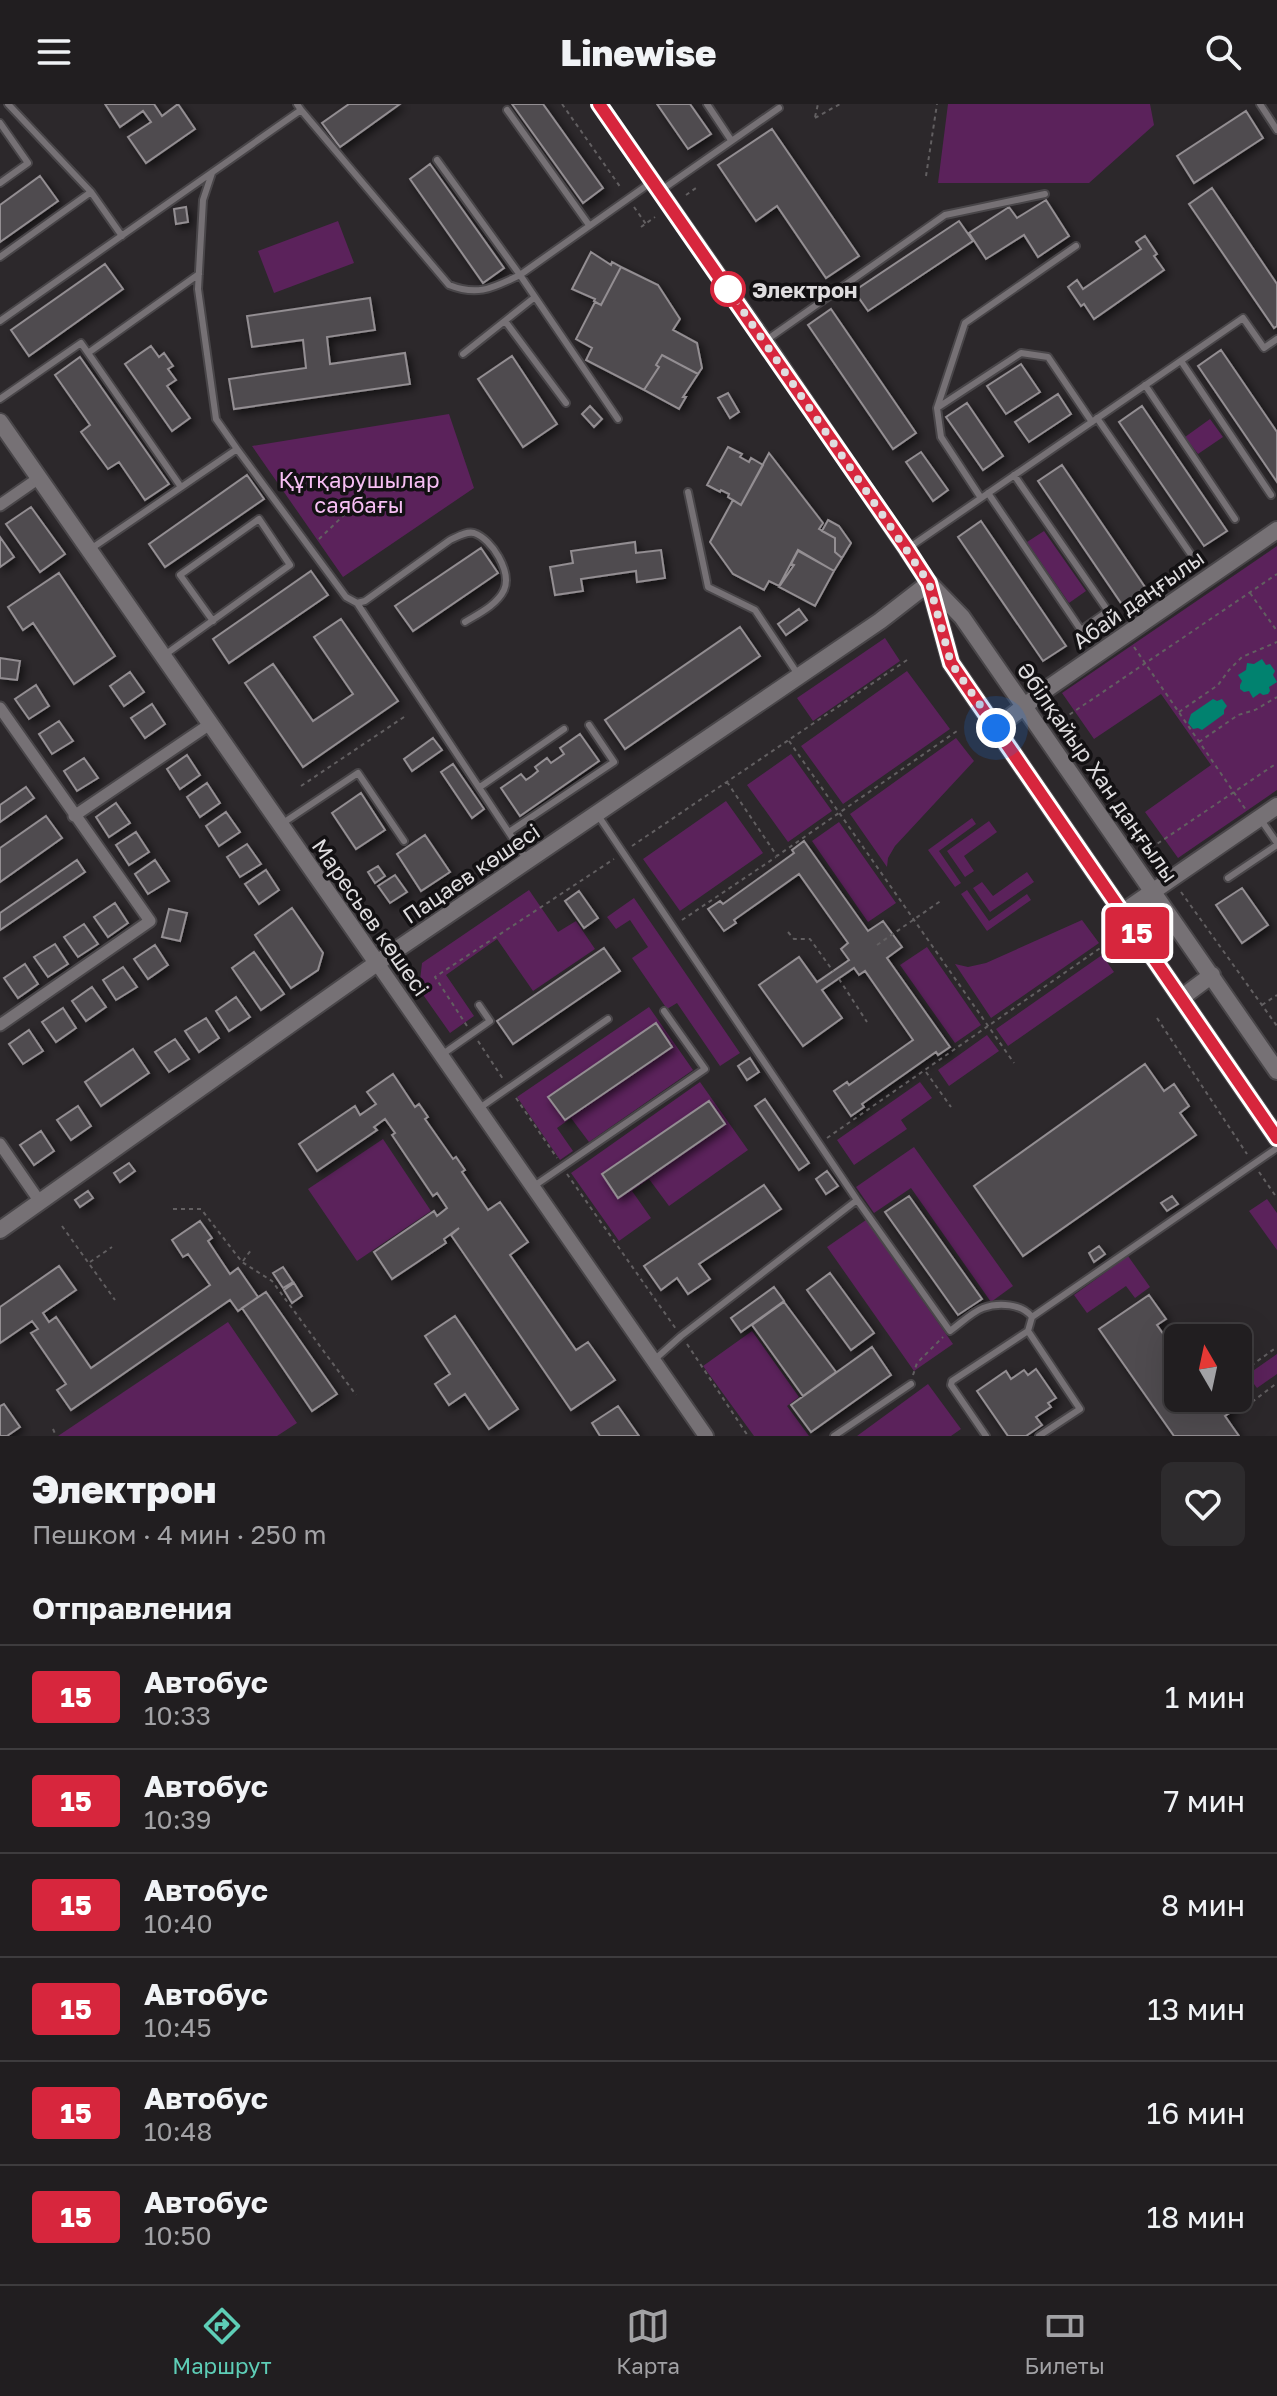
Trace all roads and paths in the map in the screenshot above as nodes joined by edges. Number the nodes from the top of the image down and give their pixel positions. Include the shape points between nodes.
1 (8, 104) edge
2 (562, 104) edge
3 (599, 104) edge
4 (707, 104) edge
5 (818, 104) edge
6 (840, 104) edge
7 (937, 104) edge
8 (1260, 104) edge
9 (299, 107) edge
10 (779, 108) dead end
11 (507, 110) dead end
12 (0, 123) edge
13 (1277, 130) edge
14 (731, 140) junction
15 (437, 160) dead end
16 (212, 173) junction
17 (926, 176) dead end
18 (0, 183) edge
19 (657, 186) junction
20 (696, 188) dead end
21 (91, 192) junction
22 (1045, 194) dead end
23 (686, 195) dead end
24 (628, 199) junction
25 (655, 217) dead end
26 (646, 224) junction
27 (589, 225) junction
28 (641, 227) dead end
29 (122, 236) junction
30 (1076, 246) dead end
31 (0, 257) edge
32 (199, 274) junction
33 (520, 275) junction
34 (535, 297) junction
35 (0, 320) edge
36 (505, 321) junction
37 (1277, 339) edge
38 (765, 341) junction
39 (88, 353) junction
40 (463, 354) dead end
41 (1181, 361) junction
42 (1145, 385) junction
43 (0, 399) edge
44 (566, 403) dead end
45 (937, 408) junction
46 (618, 419) dead end
47 (1095, 420) junction
48 (0, 422) edge
49 (237, 449) junction
50 (1014, 475) junction
51 (39, 478) junction
52 (181, 487) junction
53 (688, 492) dead end
54 (988, 493) junction
55 (1271, 495) dead end
56 (981, 498) junction
57 (0, 505) edge
58 (350, 505) dead end
59 (1235, 519) dead end
60 (1277, 530) edge
61 (315, 542) dead end
62 (907, 549) junction
63 (89, 550) junction
64 (1190, 553) dead end
65 (1277, 574) edge
66 (929, 583) junction
67 (1250, 593) junction
68 (357, 603) junction
69 (213, 621) junction
70 (465, 622) dead end
71 (1277, 631) edge
72 (1277, 642) edge
73 (1132, 645) dead end
74 (163, 656) junction
75 (907, 660) dead end
76 (1146, 665) junction
77 (799, 676) junction
78 (1277, 697) edge
79 (1025, 706) junction
80 (0, 708) edge
81 (1179, 713) junction
82 (407, 715) dead end
83 (1063, 719) dead end
84 (210, 724) junction
85 (589, 725) dead end
86 (996, 728) junction
87 (564, 729) dead end
88 (957, 731) dead end
89 (788, 740) junction
90 (1199, 742) junction
91 (1277, 763) edge
92 (726, 781) junction
93 (301, 786) dead end
94 (480, 787) junction
95 (1234, 793) junction
96 (1277, 806) edge
97 (839, 813) junction
98 (597, 814) junction
99 (1253, 815) junction
100 (74, 816) junction
101 (280, 825) junction
102 (509, 832) junction
103 (404, 841) dead end
104 (1277, 844) edge
105 (1151, 848) dead end
106 (623, 853) junction
107 (777, 856) junction
108 (529, 862) junction
109 (1228, 878) dead end
110 (1154, 891) junction
111 (1181, 892) dead end
112 (942, 900) dead end
113 (1123, 912) junction
114 (914, 920) junction
115 (674, 926) junction
116 (788, 932) dead end
117 (1106, 944) dead end
118 (877, 945) dead end
119 (377, 963) junction
120 (833, 971) dead end
121 (1212, 975) junction
122 (839, 979) dead end
123 (1277, 995) edge
124 (1181, 998) junction
125 (479, 1005) dead end
126 (1261, 1005) junction
127 (664, 1011) dead end
128 (1157, 1018) dead end
129 (608, 1019) dead end
130 (867, 1022) dead end
131 (0, 1025) edge
132 (988, 1026) junction
133 (1277, 1026) edge
134 (473, 1034) junction
135 (440, 1056) junction
136 (1014, 1063) dead end
137 (925, 1071) junction
138 (1277, 1071) edge
139 (509, 1088) junction
140 (951, 1107) dead end
141 (478, 1110) junction
142 (1277, 1138) edge
143 (0, 1144) edge
144 (819, 1144) junction
145 (1277, 1148) edge
146 (1254, 1164) junction
147 (562, 1167) junction
148 (531, 1188) junction
149 (1277, 1198) edge
150 (857, 1200) junction
151 (40, 1202) junction
152 (173, 1209) dead end
153 (62, 1226) dead end
154 (0, 1230) edge
155 (112, 1247) dead end
156 (251, 1250) dead end
157 (242, 1262) junction
158 (88, 1263) junction
159 (115, 1300) dead end
160 (1032, 1317) junction
161 (950, 1331) junction
162 (1028, 1331) junction
163 (681, 1336) junction
164 (1277, 1347) edge
165 (653, 1361) junction
166 (1252, 1365) edge
167 (1277, 1383) edge
168 (911, 1384) joint
169 (356, 1395) dead end
170 (1252, 1402) dead end
171 (53, 1429) dead end
172 (56, 1436) edge
173 (706, 1436) edge
174 (748, 1436) edge
175 (834, 1436) edge
176 (986, 1436) edge
177 (1039, 1436) edge

1 - 21 lane
2 - 24 path
3 - 19 street, Әбілқайыр Хан даңғылы
4 - 14 lane
5 - 6 path via 815,118
7 - 17 path
8 - 13 lane
9 - 16 lane
9 - 33 lane via 449,285 486,290
10 - 14 lane
11 - 27 lane
12 - 18 lane via 28,163
14 - 19 lane
15 - 33 lane
16 - 29 lane
16 - 32 lane via 203,200
19 - 24 lane
19 - 38 street, Әбілқайыр Хан даңғылы
20 - 23 path
21 - 29 lane
21 - 31 lane
22 - 38 lane via 945,215
24 - 26 path
24 - 27 lane
25 - 26 path
26 - 28 path
27 - 33 lane
29 - 35 lane
30 - 45 lane via 965,323
32 - 39 lane
32 - 49 lane via 216,419
33 - 34 lane
34 - 36 lane
34 - 46 lane
36 - 40 lane
36 - 44 lane
37 - 41 lane via 1264,348 1243,318
38 - 62 street, Әбілқайыр Хан даңғылы
39 - 43 lane via 81,343
39 - 52 lane
41 - 42 lane
41 - 55 lane
42 - 47 lane
42 - 59 lane
45 - 47 lane via 1021,353 1048,357
45 - 56 lane via 941,437
47 - 50 lane
47 - 64 lane
48 - 51 main road, Маресьев көшесі
49 - 52 lane
49 - 68 lane via 346,597
50 - 54 lane
50 - 54 lane via 1108,611 1081,630
51 - 57 street
51 - 63 main road, Маресьев көшесі
52 - 63 lane
53 - 77 lane via 708,587 755,610
54 - 56 lane
56 - 62 lane
58 - 61 path
60 - 79 main road, Абай даңғылы
62 - 66 street, Әбілқайыр Хан даңғылы
63 - 74 main road, Маресьев көшесі
65 - 67 path
66 - 77 main road, Пацаев көшесі
66 - 79 main road, Әбілқайыр Хан даңғылы via 962,617
66 - 86 main road, Әбілқайыр Хан даңғылы via 951,663
67 - 71 path
67 - 76 path
68 - 70 lane via 450,540 472,533 499,558 506,573 505,589
68 - 94 lane
69 - 69 lane via 290,565 259,519 180,575
69 - 74 lane
72 - 81 path via 1242,657 1218,685
73 - 76 path
74 - 84 main road, Маресьев көшесі
75 - 89 path
76 - 81 path
76 - 83 path
77 - 98 main road, Пацаев көшесі
78 - 90 path
79 - 86 main road, Абай даңғылы
79 - 110 main road, Әбілқайыр Хан даңғылы
80 - 100 street
81 - 90 path
82 - 93 path
84 - 100 street
84 - 101 main road, Маресьев көшесі
85 - 102 lane via 614,762
86 - 113 main road, Әбілқайыр Хан даңғылы
87 - 94 lane
88 - 97 path
89 - 92 path
89 - 97 path
90 - 95 path
91 - 95 path
92 - 106 path
92 - 107 path
94 - 102 lane
95 - 99 path
95 - 105 path
96 - 99 main road
97 - 107 path
97 - 114 path
98 - 106 lane
98 - 108 main road, Пацаев көшесі
99 - 104 lane
99 - 110 main road
100 - 131 street via 150,921
101 - 103 lane via 358,773
101 - 119 main road, Маресьев көшесі
102 - 108 lane
104 - 109 lane
106 - 115 lane
106 - 134 path via 435,977
107 - 115 path
108 - 119 main road, Пацаев көшесі
110 - 113 main road
110 - 121 main road, Әбілқайыр Хан даңғылы
111 - 126 path
112 - 114 path
113 - 124 main road, Әбілқайыр Хан даңғылы
114 - 118 path
114 - 132 path
115 - 144 lane
116 - 120 path via 794,939 810,939
117 - 132 path
119 - 135 street, Маресьев көшесі
119 - 151 main road, Пацаев көшесі
121 - 124 main road
121 - 138 main road, Әбілқайыр Хан даңғылы
122 - 130 path
123 - 126 path
124 - 142 main road, Әбілқайыр Хан даңғылы
125 - 134 lane via 490,1021
126 - 133 path
127 - 147 lane via 705,1069
128 - 146 path
129 - 139 lane
132 - 136 path
132 - 137 path
134 - 135 lane
134 - 139 path
135 - 141 street, Маресьев көшесі
137 - 140 path
137 - 144 path
139 - 141 lane
139 - 147 path
141 - 148 street, Маресьев көшесі
143 - 151 street
144 - 150 lane
145 - 146 lane
146 - 149 path
146 - 160 lane
147 - 148 lane
147 - 163 path
148 - 165 street, Маресьев көшесі
150 - 161 lane
150 - 163 lane
151 - 154 main road, Пацаев көшесі
152 - 157 path via 201,1209
153 - 158 path
155 - 158 path
156 - 157 path
157 - 169 path via 272,1281
158 - 159 path
160 - 161 lane via 1016,1305 984,1307
160 - 162 lane
161 - 168 path via 917,1363
162 - 176 lane via 952,1381
162 - 177 lane via 1080,1409
163 - 165 lane
163 - 174 path
164 - 166 path
165 - 173 street, Маресьев көшесі
167 - 170 path
168 - 175 lane
171 - 172 path

